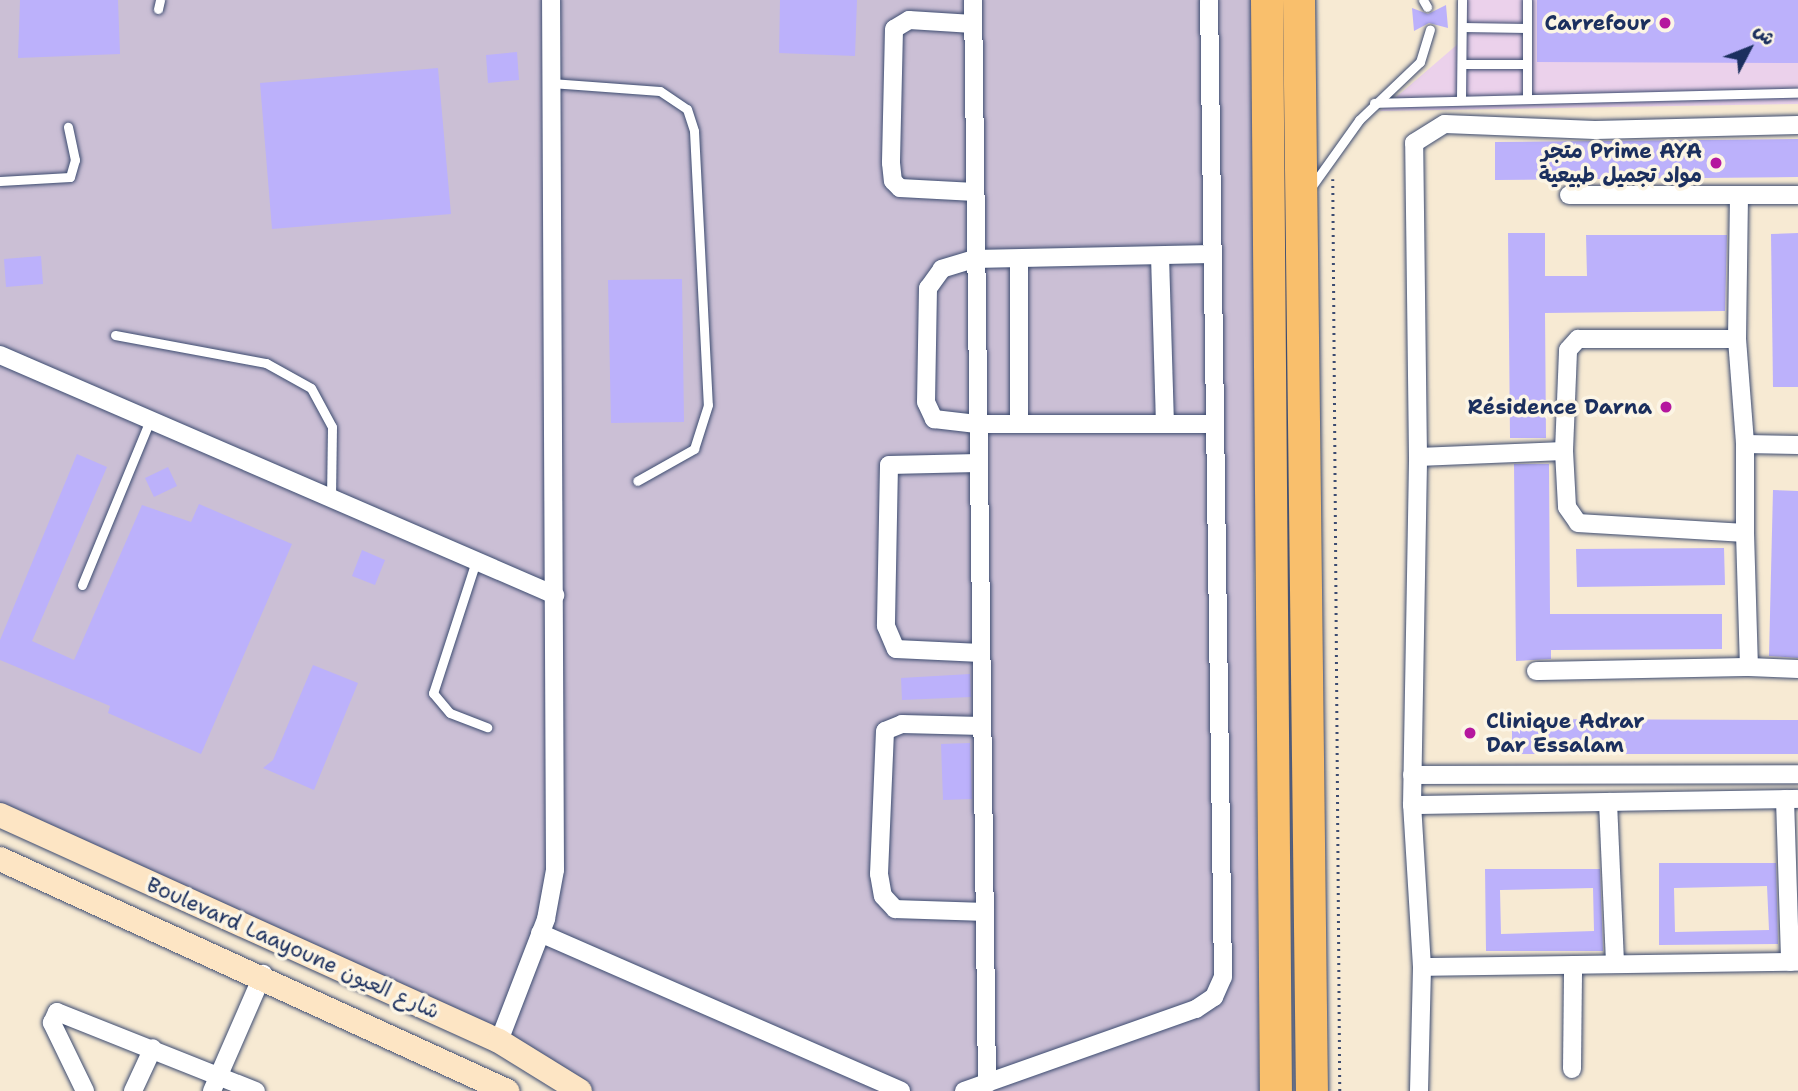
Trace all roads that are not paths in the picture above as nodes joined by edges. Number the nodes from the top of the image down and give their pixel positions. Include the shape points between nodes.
1 (551, 0) edge
2 (973, 0) edge
3 (1209, 0) edge
4 (1267, 0) edge
5 (1299, 0) edge
6 (1462, 0) edge
7 (1527, 0) edge
8 (973, 24) junction
9 (1462, 27) junction
10 (1527, 27) junction
11 (1430, 30) dead end
12 (1461, 64) junction
13 (1527, 64) junction
14 (551, 83) junction
15 (1798, 93) edge
16 (1461, 99) junction
17 (1527, 99) junction
18 (1374, 103) junction
19 (1798, 125) edge
20 (68, 127) dead end
21 (0, 181) edge
22 (975, 192) junction
23 (1569, 195) dead end
24 (1739, 195) junction
25 (1798, 195) edge
26 (1301, 202) junction
27 (1212, 254) junction
28 (1160, 257) junction
29 (974, 259) junction
30 (1019, 259) junction
31 (116, 335) dead end
32 (1737, 339) junction
33 (0, 355) edge
34 (150, 420) junction
35 (977, 424) junction
36 (1019, 424) junction
37 (1165, 424) junction
38 (1213, 424) junction
39 (1745, 444) junction
40 (1798, 445) edge
41 (1563, 452) junction
42 (1418, 457) junction
43 (978, 463) junction
44 (637, 481) dead end
45 (331, 498) junction
46 (1745, 533) junction
47 (476, 561) junction
48 (82, 585) dead end
49 (555, 595) junction
50 (981, 653) junction
51 (1749, 667) junction
52 (1798, 669) edge
53 (1536, 671) dead end
54 (982, 726) junction
55 (487, 727) dead end
56 (1798, 774) edge
57 (1412, 775) junction
58 (1791, 799) edge
59 (1608, 802) junction
60 (1412, 805) junction
61 (0, 815) edge
62 (0, 859) edge
63 (985, 912) junction
64 (541, 933) junction
65 (1794, 962) edge
66 (1615, 964) junction
67 (1573, 965) junction
68 (1422, 967) junction
69 (263, 974) junction
70 (499, 1041) junction
71 (153, 1048) junction
72 (1572, 1069) dead end
73 (219, 1074) junction
74 (987, 1084) junction
75 (85, 1091) edge
76 (133, 1091) edge
77 (212, 1091) edge
78 (256, 1091) edge
79 (507, 1091) edge
80 (580, 1091) edge
81 (901, 1091) edge
82 (964, 1091) edge
83 (1276, 1091) edge
84 (1312, 1091) edge
85 (1419, 1091) edge

1 - 14 street
2 - 8 street
3 - 27 street
4 - 83 highway
5 - 26 highway
6 - 9 lane
7 - 10 lane
8 - 22 street
8 - 22 street via 908,20 894,29 891,163 893,181 901,188
9 - 10 lane
9 - 12 lane
10 - 13 lane
11 - 18 lane via 1420,62
12 - 13 lane
12 - 16 lane
13 - 17 lane
14 - 44 lane via 660,92 687,109 694,131 708,405 694,449
14 - 49 street
15 - 17 lane
16 - 17 lane
16 - 18 lane
18 - 26 lane
19 - 42 street via 1595,130 1445,124 1414,144
20 - 21 lane via 75,160 70,177
22 - 29 street
23 - 24 street
24 - 25 street
24 - 32 street
26 - 84 highway
27 - 28 street
27 - 38 street
28 - 30 street
28 - 37 street
29 - 30 street
29 - 35 street
29 - 35 street via 942,269 928,288 926,402 934,419
30 - 36 street
31 - 45 lane via 266,363 311,388 332,426
32 - 39 street
32 - 41 street via 1573,342
33 - 34 street
34 - 45 street
34 - 48 lane
35 - 36 street
35 - 43 street
36 - 37 street
37 - 38 street
38 - 74 street via 1220,989 1196,1010
39 - 40 street
39 - 46 street
41 - 42 street
41 - 46 street via 1567,507 1578,523
42 - 57 street
43 - 50 street
43 - 50 street via 889,465 886,626 896,649
45 - 47 street
46 - 51 street
47 - 49 street
47 - 55 lane via 433,693 450,713
49 - 64 street via 555,870
50 - 54 street
51 - 52 street
51 - 53 street
54 - 63 street
54 - 63 street via 902,724 885,732 879,874 883,896 895,908
56 - 57 street
57 - 60 street
58 - 59 street
58 - 65 street
59 - 60 street
59 - 66 street
60 - 68 street
61 - 70 street, Boulevard Laayoune شارع العيون
62 - 69 street, Boulevard Laayoune شارع العيون
63 - 74 street
64 - 70 street
64 - 81 street
65 - 66 street
66 - 67 street
67 - 68 street
67 - 72 street
68 - 85 street
69 - 73 street
69 - 79 street, Boulevard Laayoune شارع العيون
70 - 80 street, Boulevard Laayoune شارع العيون
71 - 73 street
71 - 75 street via 57,1012 52,1023
71 - 76 street
73 - 77 street
73 - 78 street
74 - 82 street

